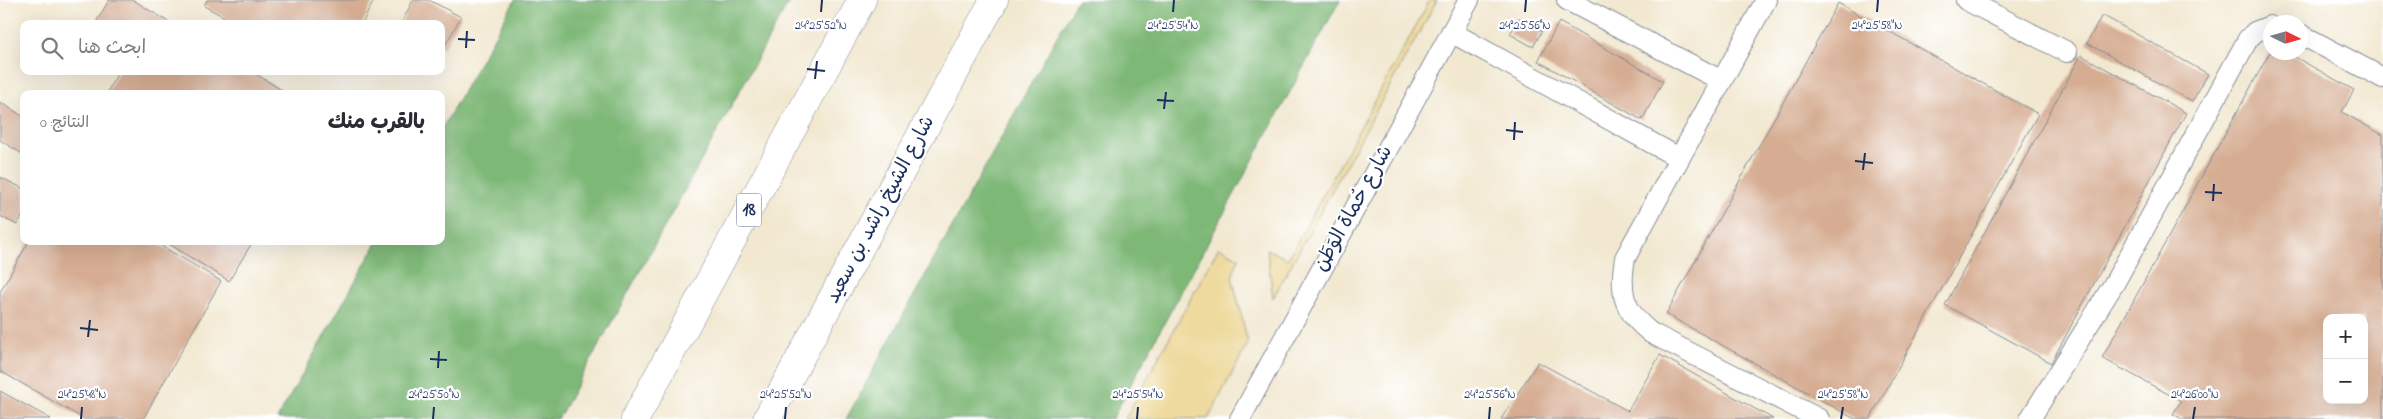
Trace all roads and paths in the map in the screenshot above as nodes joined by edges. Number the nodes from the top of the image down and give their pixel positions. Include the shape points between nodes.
1 (862, 0) edge
2 (994, 0) edge
3 (1469, 0) edge
4 (1568, 0) edge
5 (1766, 0) edge
6 (1966, 0) edge
7 (2263, 29) edge
8 (1451, 32) junction
9 (2308, 38) edge
10 (2067, 52) dead end
11 (2383, 78) edge
12 (1722, 81) junction
13 (1679, 158) junction
14 (635, 419) edge
15 (767, 419) edge
16 (1240, 419) edge
17 (1819, 419) edge
18 (2030, 419) edge

1 - 14 main road, 18
2 - 15 main road, شارع الشيخ راشد بن سعيد
3 - 8 lane, شارع حُماة الوَطَن
4 - 12 lane
5 - 12 lane
6 - 10 lane
7 - 18 lane via 2248,39 2115,282
8 - 13 lane
8 - 16 lane, شارع حُماة الوَطَن
9 - 11 lane
12 - 13 lane
13 - 17 lane via 1625,258 1621,277 1629,310 1651,333

